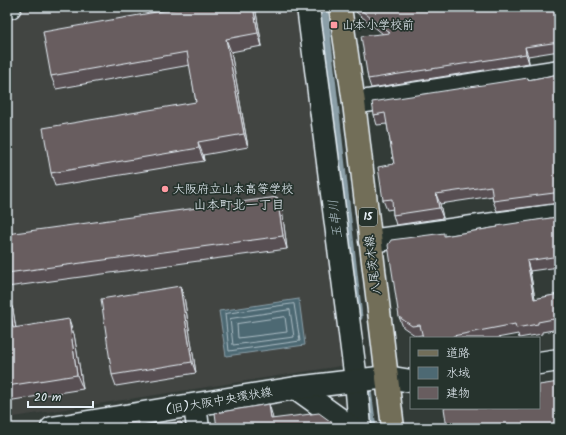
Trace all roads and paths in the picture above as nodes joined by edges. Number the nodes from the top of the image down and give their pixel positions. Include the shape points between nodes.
1 (10, 7) edge
2 (308, 7) edge
3 (340, 7) edge
4 (7, 8) edge
5 (559, 71) edge
6 (354, 103) junction
7 (559, 214) edge
8 (370, 241) junction
9 (559, 360) edge
10 (540, 363) edge
11 (387, 377) junction
12 (356, 380) junction
13 (410, 381) edge
14 (296, 388) junction
15 (195, 406) junction
16 (52, 428) edge
17 (198, 428) edge
18 (352, 428) edge
19 (360, 428) edge
20 (393, 428) edge

1 - 4 street
2 - 12 street
3 - 6 main road, 八尾茨木線 / 15
5 - 6 street
6 - 8 main road, 八尾茨木線 / 15
7 - 8 street
8 - 11 main road, 八尾茨木線 / 15
9 - 10 street
11 - 12 street, (旧)大阪中央環状線
11 - 13 street, (旧)大阪中央環状線
11 - 20 main road, 八尾茨木線 / 15
12 - 14 street, (旧)大阪中央環状線
12 - 19 street
14 - 15 street, (旧)大阪中央環状線
14 - 18 street
15 - 16 street, (旧)大阪中央環状線
15 - 17 street

